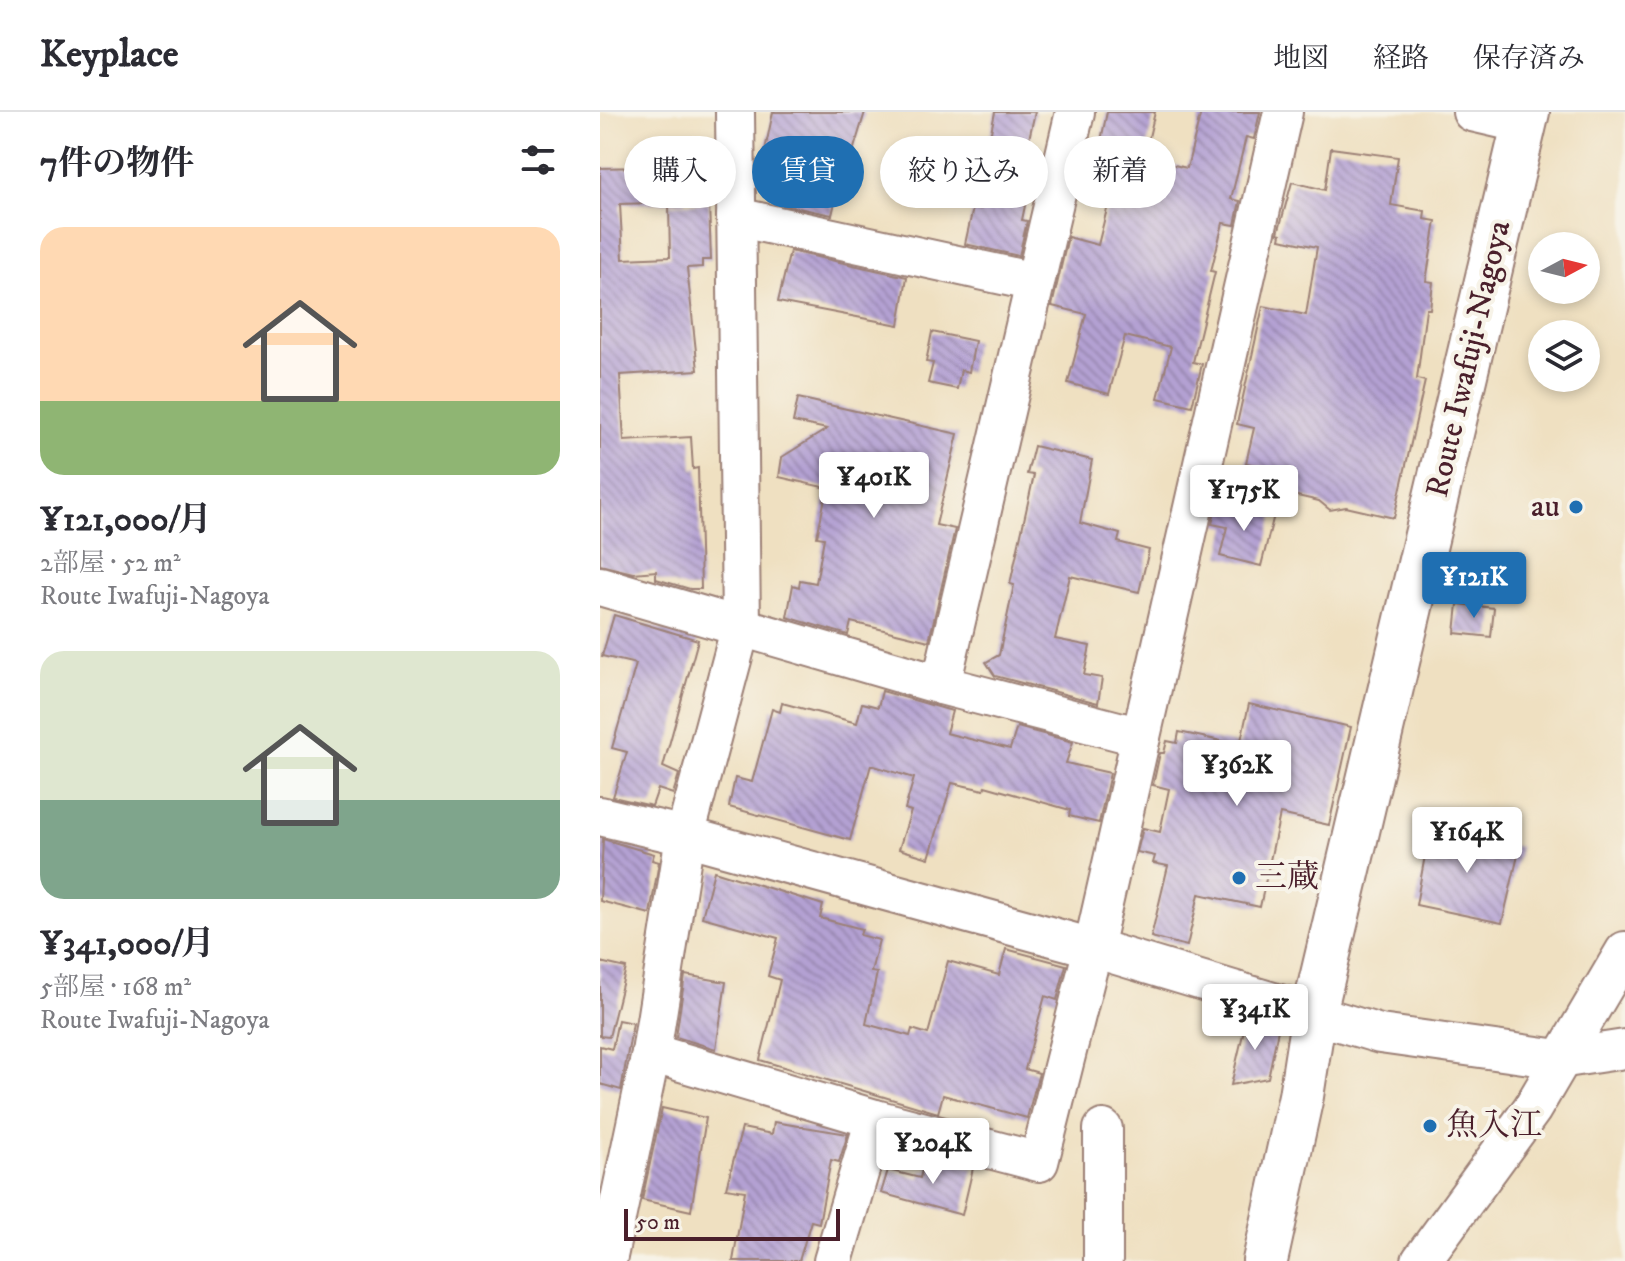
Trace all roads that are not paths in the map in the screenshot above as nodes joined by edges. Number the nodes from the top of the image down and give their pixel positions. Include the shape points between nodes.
1 (735, 112) edge
2 (1075, 112) edge
3 (1283, 112) edge
4 (1472, 112) edge
5 (1526, 118) edge
6 (736, 217) junction
7 (1035, 282) junction
8 (600, 586) edge
9 (741, 626) junction
10 (941, 685) junction
11 (1141, 737) junction
12 (600, 816) edge
13 (685, 836) junction
14 (1093, 948) junction
15 (1625, 951) edge
16 (1314, 1013) junction
17 (1625, 1049) edge
18 (651, 1053) junction
19 (1559, 1059) junction
20 (875, 1119) junction
21 (1103, 1129) dead end
22 (607, 1261) edge
23 (833, 1261) edge
24 (1103, 1261) edge
25 (1265, 1261) edge
26 (1421, 1261) edge

1 - 6 street
2 - 7 street
3 - 11 street
4 - 5 street
5 - 16 main road, Route Iwafuji-Nagoya
6 - 7 street
6 - 9 street
7 - 10 street
8 - 9 street
9 - 10 street
9 - 13 street
10 - 11 street
11 - 14 street
12 - 13 street
13 - 14 street
13 - 18 street
14 - 16 street
14 - 20 street via 1039,1162
15 - 19 street
16 - 19 street via 1380,1034
16 - 25 main road, Route Iwafuji-Nagoya
17 - 19 street
18 - 20 street
18 - 22 street
19 - 26 street via 1532,1109
20 - 23 street
21 - 24 street

